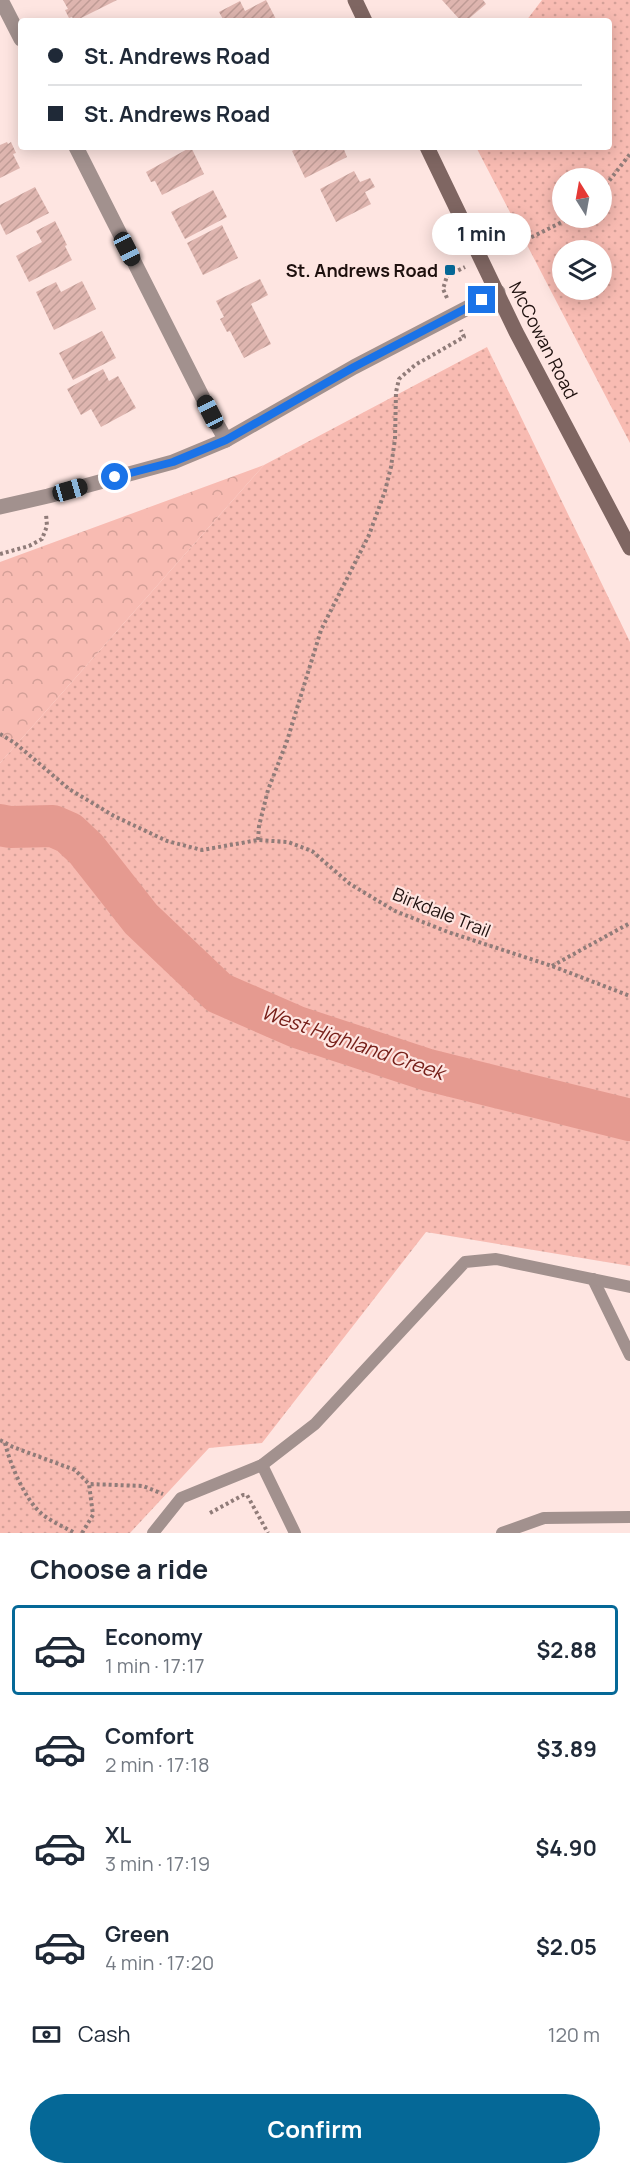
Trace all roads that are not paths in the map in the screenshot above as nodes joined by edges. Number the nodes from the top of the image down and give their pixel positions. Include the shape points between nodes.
1 (1, 0) edge
2 (355, 0) edge
3 (4, 17) edge
4 (364, 18) edge
5 (18, 35) edge
6 (78, 150) edge
7 (428, 150) edge
8 (498, 292) junction
9 (226, 440) junction
10 (0, 507) edge
11 (630, 548) edge
12 (593, 1279) junction
13 (630, 1287) edge
14 (630, 1355) edge
15 (262, 1466) junction
16 (630, 1517) edge
17 (153, 1533) edge
18 (295, 1533) edge
19 (502, 1533) edge

1 - 3 street
2 - 4 main road
3 - 5 street
6 - 9 street
7 - 8 main road, McCowan Road
8 - 9 street
8 - 11 main road, McCowan Road
9 - 10 street via 173,462
12 - 13 lane
12 - 14 lane
12 - 15 lane via 496,1259 465,1262 315,1424
15 - 17 lane via 181,1498
15 - 18 lane
16 - 19 lane via 544,1518

